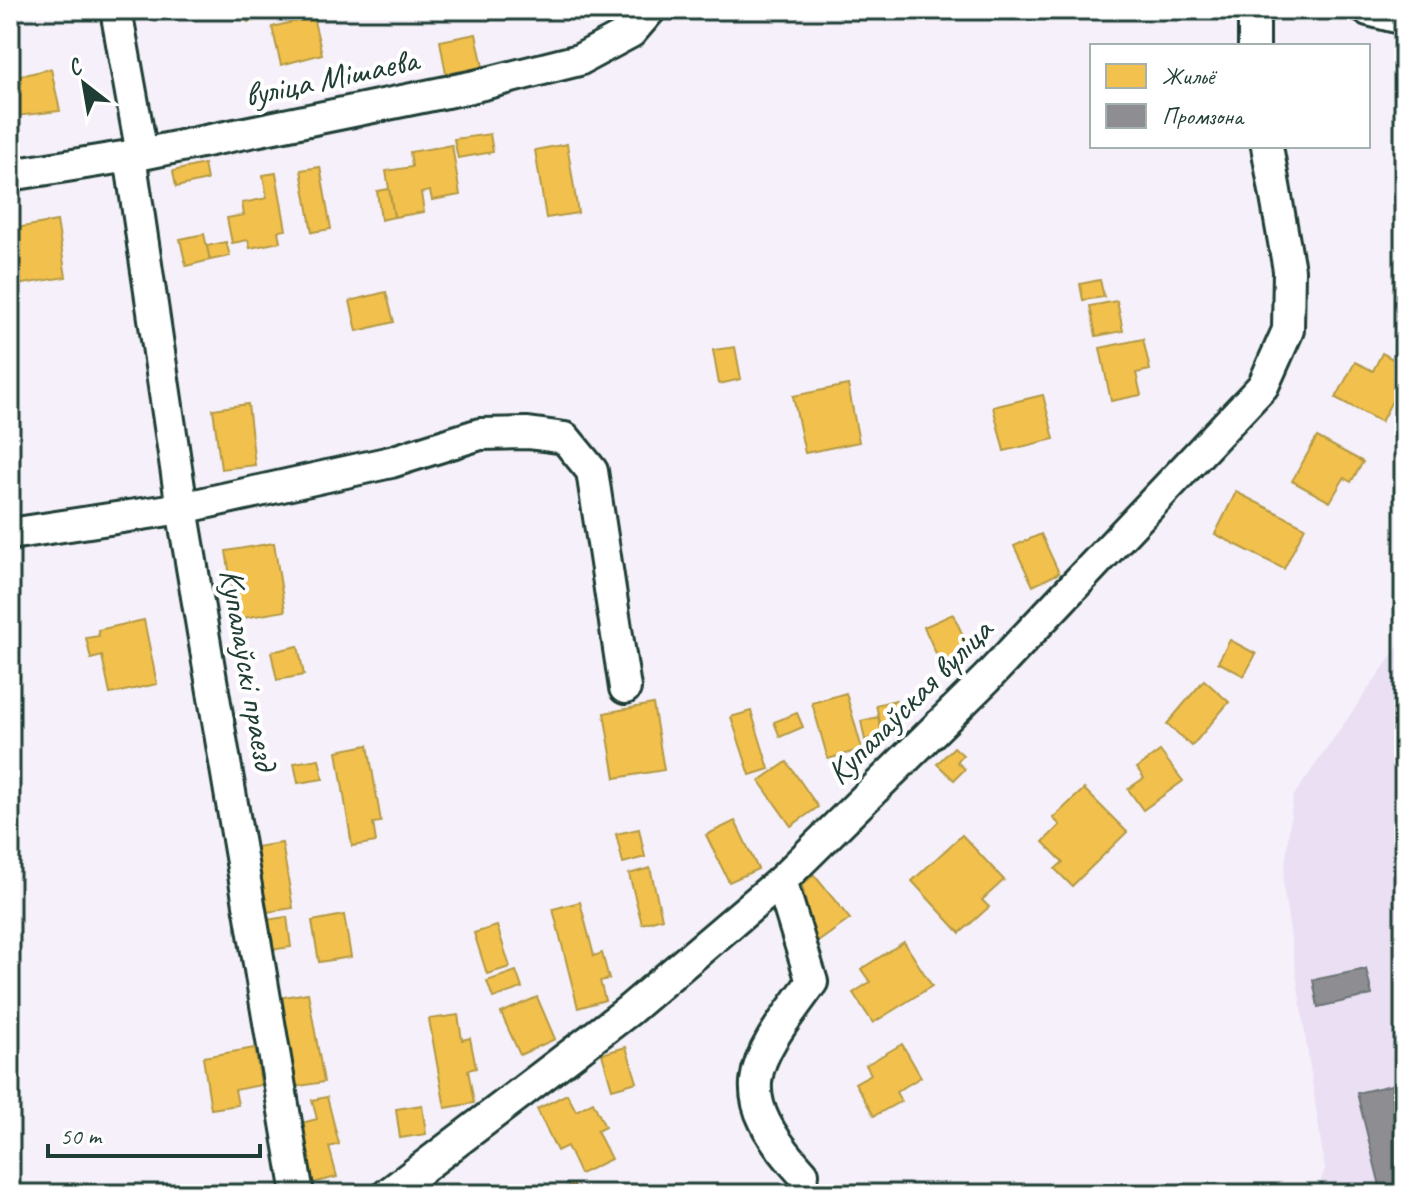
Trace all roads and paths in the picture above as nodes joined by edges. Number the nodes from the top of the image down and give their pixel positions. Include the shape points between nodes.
1 (116, 10) edge
2 (650, 10) edge
3 (1254, 10) edge
4 (1368, 10) edge
5 (1404, 19) edge
6 (1254, 44) edge
7 (1267, 148) edge
8 (136, 155) junction
9 (10, 175) edge
10 (182, 508) junction
11 (10, 534) edge
12 (625, 688) dead end
13 (781, 881) junction
14 (803, 1174) dead end
15 (298, 1194) edge
16 (388, 1194) edge

1 - 8 street, Купалаўскі праезд
2 - 8 street, вуліца Мішаева via 631,32 579,60
3 - 6 street
4 - 5 street
7 - 13 street, Купалаўская вуліца via 1289,270 1288,330 1263,386 986,679
8 - 9 street, вуліца Мішаева
8 - 10 street, Купалаўскі праезд
10 - 11 street
10 - 12 street via 391,462 480,434 565,438 592,471
10 - 15 street, Купалаўскі праезд
13 - 14 street via 812,982 755,1075 753,1092 771,1139
13 - 16 street, Купалаўская вуліца via 628,1011

